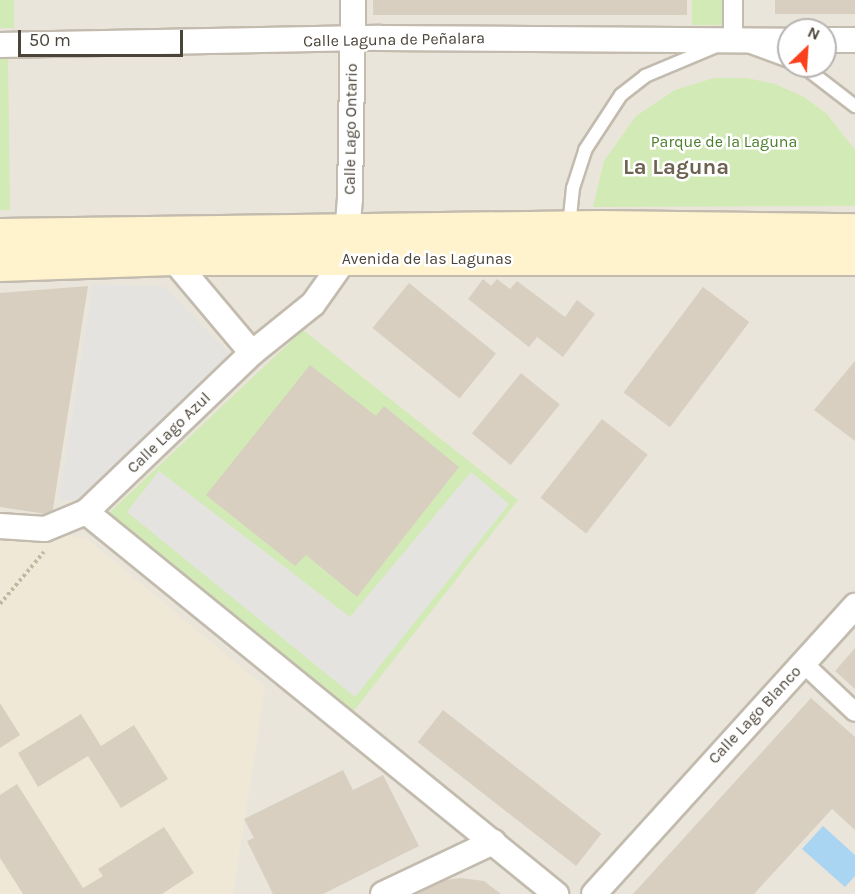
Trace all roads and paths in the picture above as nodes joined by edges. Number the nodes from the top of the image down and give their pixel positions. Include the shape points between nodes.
1 (353, 0) edge
2 (733, 0) edge
3 (352, 39) junction
4 (777, 40) edge
5 (837, 40) edge
6 (855, 40) edge
7 (733, 41) junction
8 (0, 45) edge
9 (777, 57) edge
10 (819, 78) edge
11 (855, 106) edge
12 (568, 229) junction
13 (855, 230) edge
14 (0, 235) edge
15 (346, 245) junction
16 (172, 258) junction
17 (855, 258) edge
18 (0, 264) edge
19 (252, 353) junction
20 (78, 517) junction
21 (0, 526) edge
22 (0, 604) edge
23 (855, 606) edge
24 (803, 663) junction
25 (855, 712) edge
26 (493, 842) junction
27 (383, 894) edge
28 (556, 894) edge
29 (594, 894) edge

1 - 3 street, Calle Lago Ontario
2 - 7 street
3 - 7 street, Calle Laguna de Peñalara
3 - 8 street, Calle Laguna de Peñalara
3 - 15 street, Calle Lago Ontario
4 - 7 street, Calle Laguna de Peñalara
5 - 6 street
7 - 9 lane
7 - 12 lane via 645,76 621,95 585,150 573,188
10 - 11 lane
12 - 13 main road, Avenida de las Lagunas
12 - 15 main road, Avenida de las Lagunas
14 - 15 main road, Avenida de las Lagunas
15 - 16 main road, Avenida de las Lagunas
15 - 17 main road, Avenida de las Lagunas
15 - 19 street, Calle Lago Azul via 313,304
16 - 18 main road, Avenida de las Lagunas
16 - 19 street
19 - 20 street, Calle Lago Azul
20 - 21 street via 45,529
20 - 22 path
20 - 26 street
23 - 24 street, Calle Lago Blanco
24 - 25 street
24 - 29 street, Calle Lago Blanco
26 - 27 street
26 - 28 street

